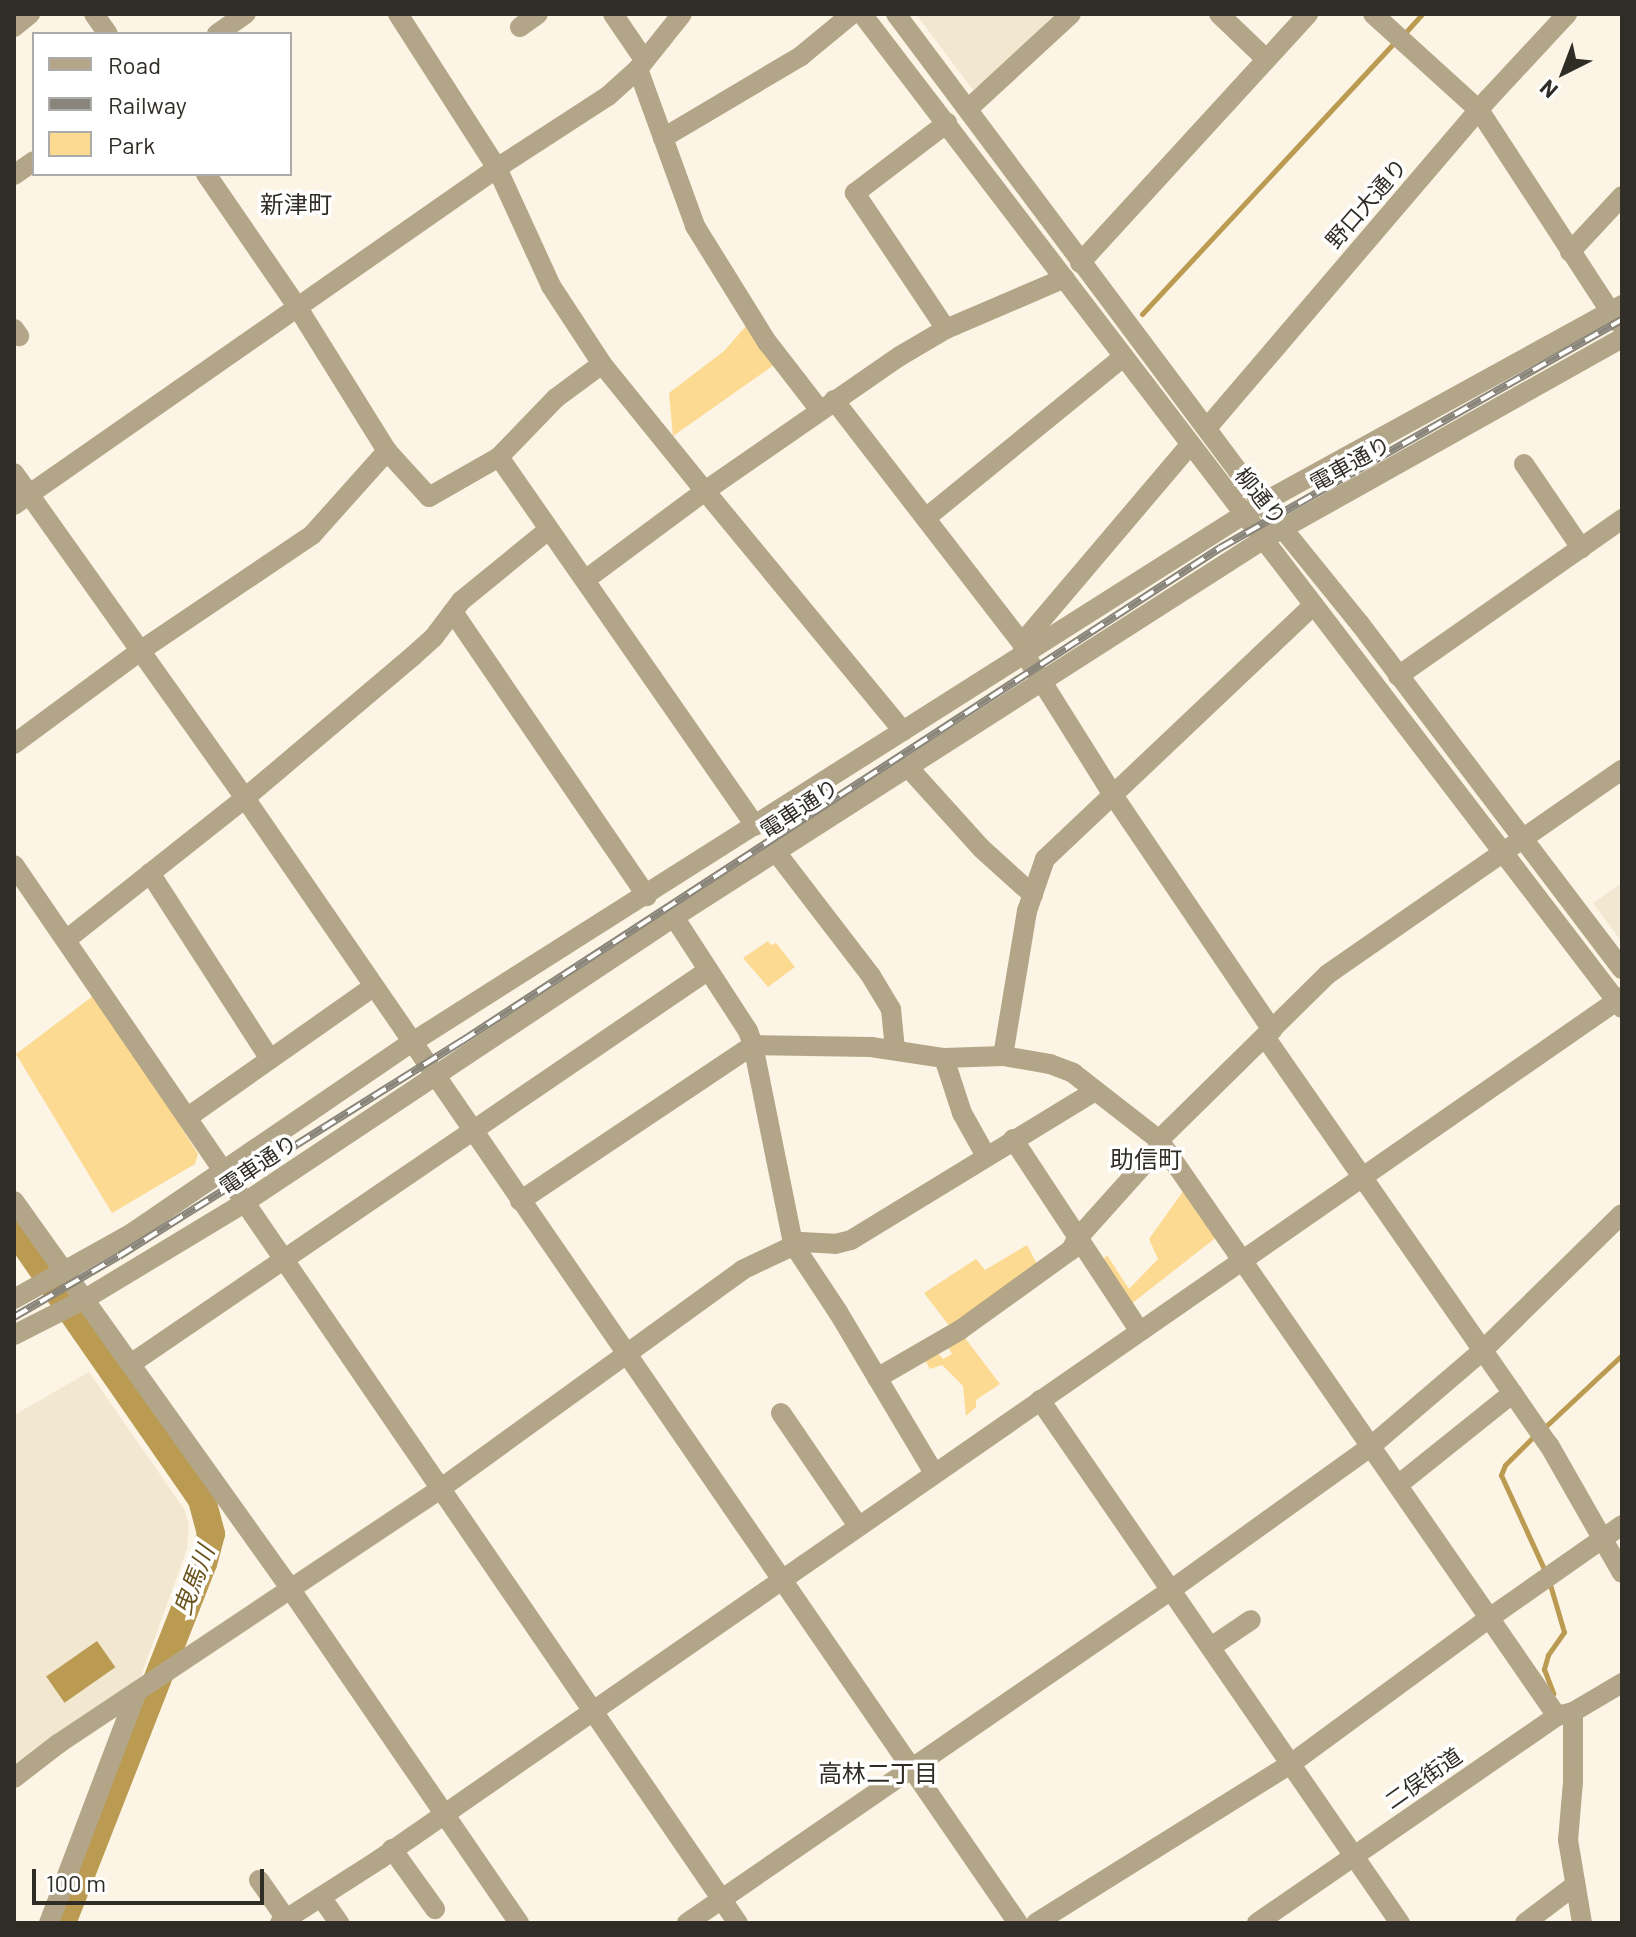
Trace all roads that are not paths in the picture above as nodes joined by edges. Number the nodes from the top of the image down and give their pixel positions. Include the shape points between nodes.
1 (30, 14) edge
2 (94, 14) edge
3 (398, 14) edge
4 (538, 14) edge
5 (613, 14) edge
6 (682, 14) edge
7 (852, 14) edge
8 (862, 14) edge
9 (896, 14) edge
10 (1071, 14) edge
11 (1219, 14) edge
12 (1308, 14) edge
13 (1373, 14) edge
14 (1567, 14) edge
15 (243, 15) edge
16 (14, 27) edge
17 (520, 27) dead end
18 (107, 32) edge
19 (220, 32) edge
20 (1266, 59) junction
21 (640, 64) junction
22 (968, 109) junction
23 (1479, 110) junction
24 (947, 123) junction
25 (663, 138) junction
26 (32, 162) edge
27 (497, 168) junction
28 (14, 175) edge
29 (207, 176) edge
30 (1622, 196) edge
31 (1570, 252) junction
32 (1080, 263) junction
33 (1065, 278) junction
34 (298, 308) junction
35 (1616, 308) edge
36 (946, 329) junction
37 (1622, 329) edge
38 (1622, 338) edge
39 (1122, 358) junction
40 (602, 364) junction
41 (826, 404) junction
42 (1207, 428) junction
43 (1189, 446) junction
44 (387, 451) junction
45 (499, 457) junction
46 (1524, 464) dead end
47 (14, 473) edge
48 (705, 491) junction
49 (22, 500) edge
50 (1254, 509) junction
51 (927, 517) junction
52 (1622, 519) edge
53 (1283, 528) junction
54 (548, 530) junction
55 (1264, 539) junction
56 (1581, 548) junction
57 (585, 580) junction
58 (1314, 605) junction
59 (453, 612) junction
60 (1023, 648) junction
61 (140, 651) junction
62 (1398, 676) junction
63 (1043, 681) junction
64 (903, 731) junction
65 (14, 744) edge
66 (907, 766) junction
67 (1622, 770) edge
68 (1113, 795) junction
69 (245, 798) junction
70 (755, 826) junction
71 (1523, 840) junction
72 (776, 852) junction
73 (1504, 853) junction
74 (14, 865) edge
75 (150, 873) junction
76 (1033, 895) junction
77 (647, 896) junction
78 (674, 917) junction
79 (66, 940) junction
80 (1622, 969) edge
81 (707, 971) junction
82 (373, 987) junction
83 (1620, 1002) edge
84 (1268, 1034) junction
85 (411, 1043) junction
86 (753, 1045) junction
87 (895, 1050) junction
88 (1003, 1056) junction
89 (944, 1058) junction
90 (270, 1059) junction
91 (433, 1076) junction
92 (1095, 1091) junction
93 (188, 1117) junction
94 (472, 1131) junction
95 (1013, 1139) junction
96 (1160, 1142) junction
97 (986, 1156) junction
98 (223, 1170) junction
99 (1362, 1178) junction
100 (14, 1201) edge
101 (520, 1201) junction
102 (244, 1203) junction
103 (1622, 1214) edge
104 (1076, 1240) junction
105 (793, 1244) junction
106 (1240, 1259) junction
107 (284, 1260) junction
108 (54, 1277) junction
109 (14, 1299) edge
110 (82, 1301) junction
111 (1139, 1330) junction
112 (14, 1335) edge
113 (1483, 1350) junction
114 (627, 1353) junction
115 (132, 1363) junction
116 (877, 1378) junction
117 (1513, 1393) junction
118 (1040, 1400) junction
119 (781, 1413) dead end
120 (1370, 1447) junction
121 (934, 1473) junction
122 (1398, 1485) junction
123 (440, 1489) junction
124 (1622, 1525) edge
125 (858, 1526) junction
126 (1603, 1538) junction
127 (1622, 1573) edge
128 (779, 1579) junction
129 (291, 1590) junction
130 (1171, 1590) junction
131 (1488, 1619) junction
132 (1251, 1620) dead end
133 (1211, 1647) junction
134 (1622, 1683) edge
135 (139, 1692) junction
136 (594, 1710) junction
137 (1565, 1714) junction
138 (1292, 1763) junction
139 (912, 1769) junction
140 (14, 1778) edge
141 (444, 1813) junction
142 (392, 1849) junction
143 (1353, 1856) junction
144 (259, 1880) dead end
145 (1569, 1888) junction
146 (321, 1897) junction
147 (721, 1899) junction
148 (435, 1909) dead end
149 (283, 1921) edge
150 (49, 1923) edge
151 (339, 1923) edge
152 (519, 1923) edge
153 (687, 1923) edge
154 (738, 1923) edge
155 (1018, 1923) edge
156 (1036, 1923) edge
157 (1257, 1923) edge
158 (1400, 1923) edge
159 (1525, 1923) edge
160 (1582, 1923) edge

1 - 16 street
2 - 18 street
3 - 27 street
4 - 17 street
5 - 21 street
6 - 21 street
7 - 25 street via 801,56
8 - 24 street, 柳通り
9 - 22 street, 柳通り
10 - 22 street
11 - 20 street
12 - 20 street
13 - 23 street
14 - 23 street, 野口大通り
15 - 19 street
20 - 32 street
21 - 25 street
21 - 27 street via 608,96
22 - 32 street, 柳通り
23 - 31 street
23 - 42 street, 野口大通り
24 - 33 street, 柳通り
24 - 36 street via 855,193
25 - 41 street via 695,226 767,342
26 - 28 street
27 - 34 street
27 - 40 street via 551,286
29 - 34 street
30 - 31 street
31 - 35 street
32 - 42 street, 柳通り
33 - 36 street
33 - 39 street, 柳通り
34 - 44 street
34 - 49 street
35 - 37 street
35 - 50 street, 電車通り
36 - 41 street
38 - 53 street, 電車通り
39 - 43 street, 柳通り
39 - 51 street
40 - 45 street via 556,398
40 - 48 street
41 - 48 street
41 - 51 street
42 - 50 street, 柳通り
43 - 50 street, 柳通り
43 - 60 street
44 - 45 street via 429,497
44 - 61 street via 312,535
45 - 54 street
46 - 56 street
47 - 49 street
48 - 57 street
48 - 64 street
49 - 61 street
50 - 53 street, 柳通り
50 - 55 street, 柳通り
50 - 60 street, 電車通り
51 - 60 street
52 - 56 street
53 - 55 street, 電車通り
53 - 62 street, 柳通り
54 - 57 street
54 - 59 street
55 - 58 street, 柳通り
55 - 63 street, 電車通り
56 - 62 street
57 - 70 street
58 - 68 street
58 - 73 street, 柳通り
59 - 69 street via 413,656
59 - 77 street
60 - 63 street
60 - 64 street, 電車通り
61 - 65 street
61 - 69 street
62 - 71 street, 柳通り
63 - 66 street, 電車通り
63 - 68 street
64 - 70 street, 電車通り
66 - 72 street, 電車通り
66 - 76 street via 981,848
67 - 71 street
68 - 76 street via 1045,859
68 - 84 street
69 - 75 street
69 - 82 street
70 - 77 street, 電車通り
71 - 73 street
71 - 80 street, 柳通り
72 - 78 street, 電車通り
72 - 87 street via 891,1009
73 - 83 street, 柳通り
73 - 84 street via 1328,974
74 - 79 street
75 - 79 street
75 - 90 street
76 - 88 street
77 - 85 street, 電車通り
78 - 81 street
78 - 91 street, 電車通り
79 - 93 street
81 - 86 street
81 - 94 street
82 - 85 street
82 - 90 street
83 - 99 street
84 - 96 street
84 - 99 street
85 - 91 street
85 - 98 street, 電車通り
86 - 87 street
86 - 101 street
86 - 105 street
87 - 89 street
88 - 89 street
88 - 92 street via 1050,1064 1073,1073
89 - 97 street via 962,1113
90 - 93 street
91 - 94 street
91 - 102 street, 電車通り
92 - 95 street
92 - 96 street
93 - 98 street
94 - 101 street
94 - 107 street
95 - 97 street
95 - 104 street
96 - 104 street
96 - 106 street
97 - 105 street via 851,1240
98 - 102 street
98 - 108 street, 電車通り via 132,1233
99 - 106 street
99 - 113 street
100 - 108 street
101 - 114 street
102 - 107 street
102 - 110 street, 電車通り
103 - 113 street
104 - 111 street
104 - 116 street via 1071,1250 960,1330
105 - 114 street via 742,1270
105 - 116 street
106 - 111 street
106 - 120 street
107 - 115 street
107 - 123 street
108 - 109 street, 電車通り
108 - 110 street
110 - 112 street, 電車通り
110 - 115 street
111 - 118 street
113 - 117 street
113 - 120 street
114 - 123 street
114 - 128 street
115 - 129 street
116 - 121 street
117 - 122 street
117 - 126 street
118 - 121 street
118 - 130 street
119 - 125 street
120 - 122 street
120 - 130 street
121 - 125 street
122 - 131 street
123 - 129 street
123 - 136 street
124 - 126 street
125 - 128 street
126 - 127 street
126 - 131 street
128 - 136 street
128 - 139 street
129 - 135 street
129 - 141 street
130 - 133 street
130 - 139 street
131 - 137 street
131 - 138 street
132 - 133 street
133 - 138 street
134 - 137 street, 二俣街道
135 - 140 street
135 - 150 street
136 - 141 street
136 - 147 street
137 - 143 street, 二俣街道
137 - 145 street via 1573,1782
138 - 143 street
138 - 156 street
139 - 147 street
139 - 155 street
141 - 142 street
141 - 152 street
142 - 146 street
142 - 148 street
143 - 157 street, 二俣街道
143 - 158 street
144 - 149 street
145 - 159 street
145 - 160 street
146 - 149 street
146 - 151 street
147 - 153 street
147 - 154 street

